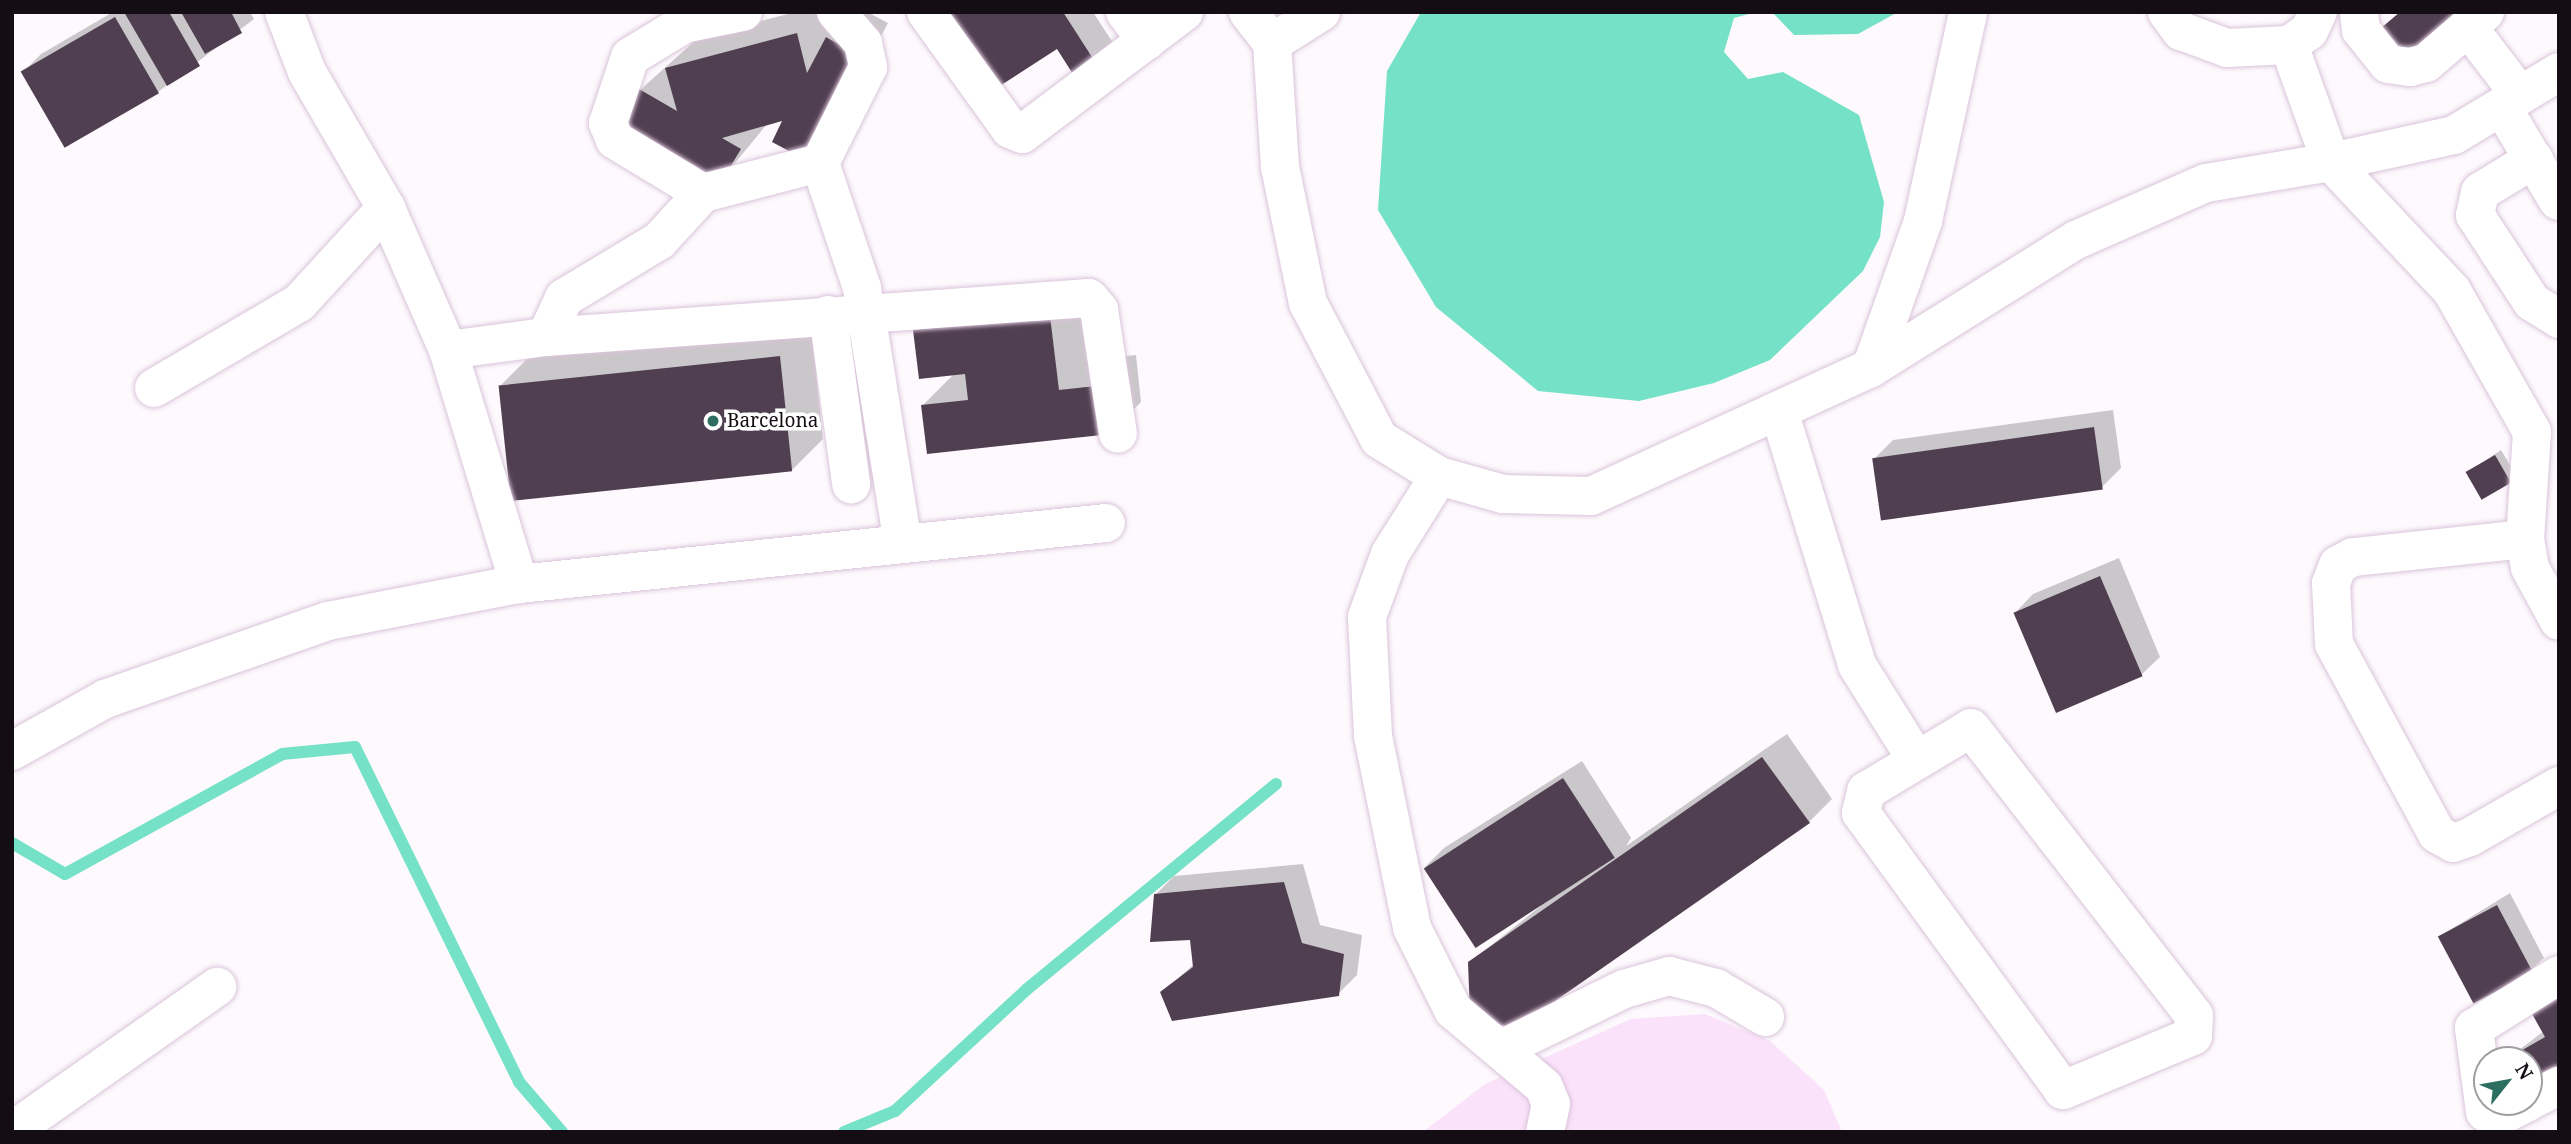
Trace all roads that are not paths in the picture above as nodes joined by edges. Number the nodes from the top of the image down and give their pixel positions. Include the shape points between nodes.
1 (284, 12) edge
2 (743, 12) edge
3 (836, 12) edge
4 (926, 12) edge
5 (1184, 12) edge
6 (1248, 12) edge
7 (1321, 12) edge
8 (1968, 12) edge
9 (2166, 12) edge
10 (2318, 12) edge
11 (2358, 12) edge
12 (2476, 20) edge
13 (1136, 27) edge
14 (1272, 43) junction
15 (2289, 45) junction
16 (2559, 72) edge
17 (2511, 101) junction
18 (2534, 159) junction
19 (2331, 162) junction
20 (820, 163) junction
21 (703, 193) junction
22 (2558, 201) edge
23 (386, 208) junction
24 (866, 312) junction
25 (828, 315) junction
26 (2559, 319) edge
27 (546, 337) junction
28 (448, 350) junction
29 (1871, 368) junction
30 (154, 388) dead end
31 (1779, 411) junction
32 (2545, 432) edge
33 (1118, 434) dead end
34 (1439, 476) junction
35 (851, 484) dead end
36 (1106, 523) dead end
37 (2525, 538) junction
38 (903, 544) junction
39 (519, 584) junction
40 (2559, 621) edge
41 (12, 751) edge
42 (1916, 759) junction
43 (2559, 786) edge
44 (2559, 975) edge
45 (217, 987) dead end
46 (1765, 1017) dead end
47 (2476, 1046) edge
48 (1501, 1049) junction
49 (2559, 1086) edge
50 (2543, 1094) edge
51 (12, 1131) edge
52 (1545, 1132) edge

1 - 23 street via 307,72
2 - 21 street via 684,24 630,57 608,123 615,140
3 - 20 street via 863,43 868,67
4 - 13 street via 1010,129 1022,134
5 - 13 street
6 - 14 street
7 - 14 street
8 - 29 street via 1923,221
9 - 15 street via 2181,31 2216,45
10 - 15 street via 2309,31
11 - 12 street via 2361,30 2388,64 2399,66 2426,63
12 - 17 street
14 - 34 street via 1280,167 1308,303 1379,439
15 - 19 street
16 - 17 street
17 - 18 street
17 - 19 street via 2454,135
18 - 22 street
18 - 26 street via 2480,192 2475,215 2532,302
19 - 29 street via 2206,183 2088,235
19 - 32 street via 2452,291
20 - 21 street
20 - 24 street
21 - 27 street via 659,241 564,298
23 - 28 street
23 - 30 street via 299,303
24 - 25 street
24 - 33 street via 1089,298 1099,310
24 - 38 street
25 - 27 street
25 - 35 street
27 - 28 street
28 - 39 street
29 - 31 street
31 - 34 street via 1591,496 1503,494
31 - 42 street via 1857,666
32 - 37 street
34 - 48 street via 1390,554 1367,617 1365,666 1412,928 1453,1010
36 - 38 street
37 - 40 street via 2530,568
37 - 43 street via 2353,557 2338,565 2331,583 2334,644 2437,834 2453,842 2470,837
38 - 39 street
39 - 41 street via 328,621 105,699
42 - 42 street via 1959,730 1980,733 2194,1016 2193,1036 2063,1090 1861,813 1866,791
44 - 47 street via 2474,1028
45 - 51 street
46 - 48 street via 1716,988 1669,976 1624,989
48 - 52 street via 1544,1087 1551,1104
49 - 50 street

